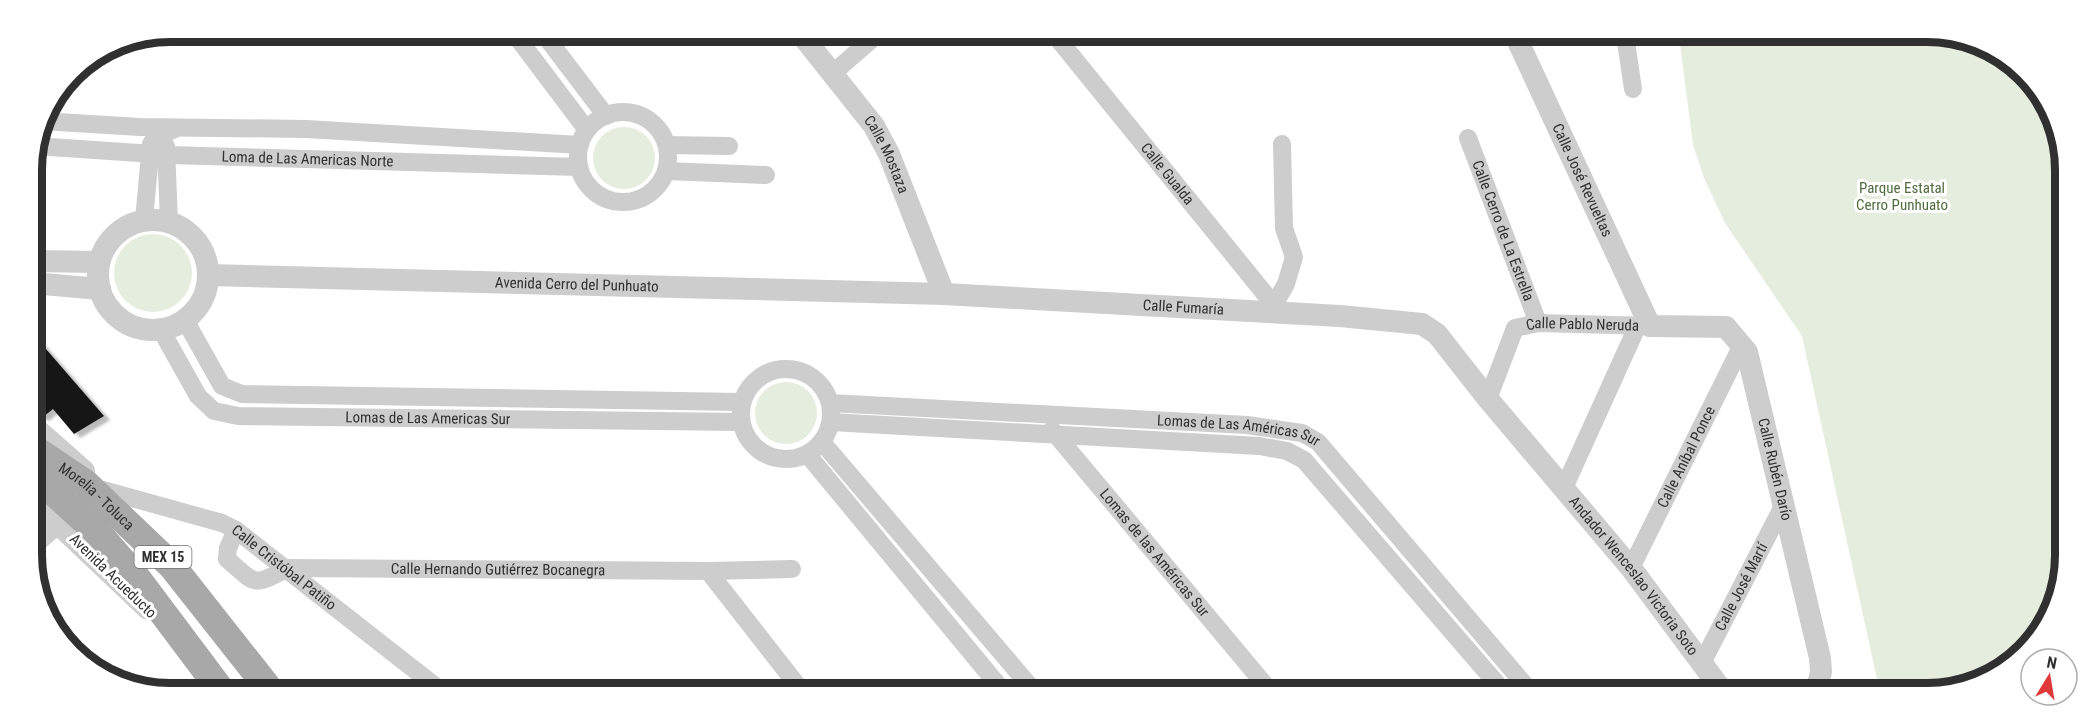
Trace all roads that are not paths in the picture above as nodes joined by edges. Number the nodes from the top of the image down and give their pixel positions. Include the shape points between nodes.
1 (520, 42) edge
2 (550, 42) edge
3 (807, 42) edge
4 (869, 42) edge
5 (1060, 42) edge
6 (1518, 42) edge
7 (1626, 42) edge
8 (833, 73) junction
9 (1633, 89) dead end
10 (606, 116) junction
11 (52, 122) edge
12 (140, 127) junction
13 (186, 127) junction
14 (306, 129) junction
15 (156, 137) junction
16 (583, 137) junction
17 (1468, 138) dead end
18 (1282, 144) dead end
19 (667, 145) junction
20 (729, 146) dead end
21 (44, 147) edge
22 (148, 154) junction
23 (169, 155) junction
24 (303, 157) junction
25 (579, 167) junction
26 (667, 171) junction
27 (766, 175) dead end
28 (144, 220) junction
29 (169, 222) junction
30 (42, 261) edge
31 (99, 262) junction
32 (209, 275) junction
33 (42, 284) edge
34 (100, 289) junction
35 (944, 294) junction
36 (1277, 310) junction
37 (185, 320) junction
38 (1538, 323) junction
39 (1422, 324) joint
40 (1643, 327) junction
41 (161, 330) junction
42 (1742, 345) junction
43 (491, 399) junction
44 (1488, 399) junction
45 (741, 402) junction
46 (830, 403) junction
47 (1041, 414) junction
48 (492, 419) junction
49 (741, 422) junction
50 (831, 422) junction
51 (42, 434) edge
52 (1056, 436) junction
53 (822, 442) junction
54 (42, 454) edge
55 (807, 454) junction
56 (42, 482) edge
57 (1564, 488) junction
58 (103, 490) junction
59 (42, 508) edge
60 (1782, 508) junction
61 (59, 524) junction
62 (236, 530) junction
63 (42, 539) edge
64 (1631, 567) junction
65 (288, 568) junction
66 (792, 569) dead end
67 (708, 571) junction
68 (1448, 596) junction
69 (1433, 610) junction
70 (995, 644) junction
71 (191, 652) junction
72 (977, 658) junction
73 (1701, 665) junction
74 (215, 683) edge
75 (264, 683) edge
76 (278, 683) edge
77 (432, 683) edge
78 (796, 683) edge
79 (997, 683) edge
80 (1027, 683) edge
81 (1263, 683) edge
82 (1496, 683) edge
83 (1523, 683) edge
84 (1716, 683) edge
85 (1818, 683) edge

1 - 16 street
2 - 10 street
3 - 8 street, Calle Mostaza
4 - 8 street
5 - 36 street, Calle Gualda
6 - 40 street, Calle José Revueltas
7 - 9 street
8 - 35 street, Calle Mostaza via 874,126 889,154
10 - 16 street
10 - 19 street via 631,113 643,117 654,124
11 - 12 street, Loma de Las Americas Norte
12 - 13 street, Loma de Las Americas Norte
12 - 15 street
13 - 14 street, Loma de Las Americas Norte
13 - 15 street
14 - 16 street, Loma de Las Americas Norte
14 - 24 street
15 - 22 street
15 - 23 street via 165,143
16 - 25 street
17 - 38 street, Calle Cerro de La Estrella
18 - 36 street via 1284,228 1294,256
19 - 20 street
19 - 26 street
21 - 22 street, Loma de Las Americas Norte
22 - 23 street, Loma de Las Americas Norte
22 - 28 street
23 - 24 street, Loma de Las Americas Norte
23 - 29 street
24 - 25 street, Loma de Las Americas Norte
25 - 26 street via 594,192 621,203 649,195
26 - 27 street
28 - 29 street
28 - 31 street via 115,234
29 - 32 street via 185,229 198,242
30 - 31 street
31 - 34 street
32 - 35 street, Avenida Cerro del Punhuato
32 - 37 street via 198,308
33 - 34 street
34 - 41 street via 116,316 137,327
35 - 36 street, Calle Fumaría
36 - 39 street, Calle Fumaría
37 - 41 street
37 - 43 street, Lomas de Las Americas Sur via 222,386 242,394
38 - 40 street, Calle Pablo Neruda
38 - 44 street, Calle Pablo Neruda via 1515,328
39 - 44 street, Andador Wenceslao Victoria Soto via 1437,334
40 - 42 street via 1726,327
40 - 57 street, Andador Wenceslao Victoria Soto
41 - 48 street, Lomas de Las Americas Sur via 198,396 214,411 238,416
42 - 60 street, Calle Rubén Darío via 1762,413
42 - 64 street, Calle Aníbal Ponce
43 - 45 street, Lomas de Las Americas Sur
43 - 48 street
44 - 57 street, Andador Wenceslao Victoria Soto
45 - 46 street via 746,390 766,372 793,369 817,380
45 - 49 street
46 - 47 street, Lomas de Las Américas Sur
46 - 50 street
47 - 52 street, Lomas de las Américas Sur
47 - 68 street, Lomas de Las Américas Sur via 1247,424 1302,433 1318,442
48 - 49 street, Lomas de Las Americas Sur
49 - 55 street via 745,435 765,454 786,459
50 - 52 street, Lomas de Las Américas Sur
50 - 53 street
51 - 58 street
52 - 69 street, Lomas de Las Américas Sur via 1259,446 1287,451 1304,460
52 - 81 street, Lomas de las Américas Sur
53 - 55 street
53 - 70 street
54 - 75 main road, Morelia - Toluca / MEX 15 via 85,483 172,566
55 - 72 street
56 - 71 main road, Morelia - Toluca / MEX 15 via 97,532
57 - 64 street, Andador Wenceslao Victoria Soto
58 - 62 street, Calle Cristóbal Patiño
58 - 76 street via 196,586
59 - 61 street, Avenida Acueducto
60 - 73 street, Calle José Martí
60 - 85 street, Calle Rubén Darío via 1820,658
61 - 63 street
61 - 71 street, Avenida Acueducto
62 - 65 street, Calle Cristóbal Patiño
62 - 65 street via 228,548 228,560 254,582 262,582
64 - 73 street, Andador Wenceslao Victoria Soto
65 - 67 street, Calle Hernando Gutiérrez Bocanegra
65 - 77 street, Calle Cristóbal Patiño
66 - 67 street, Calle Hernando Gutiérrez Bocanegra
67 - 78 street
68 - 69 street
68 - 83 street, Lomas de Las Américas Sur
69 - 82 street, Lomas de Las Américas Sur
70 - 72 street
70 - 80 street
71 - 74 main road, Morelia - Toluca / MEX 15
72 - 79 street
73 - 84 street, Andador Wenceslao Victoria Soto

